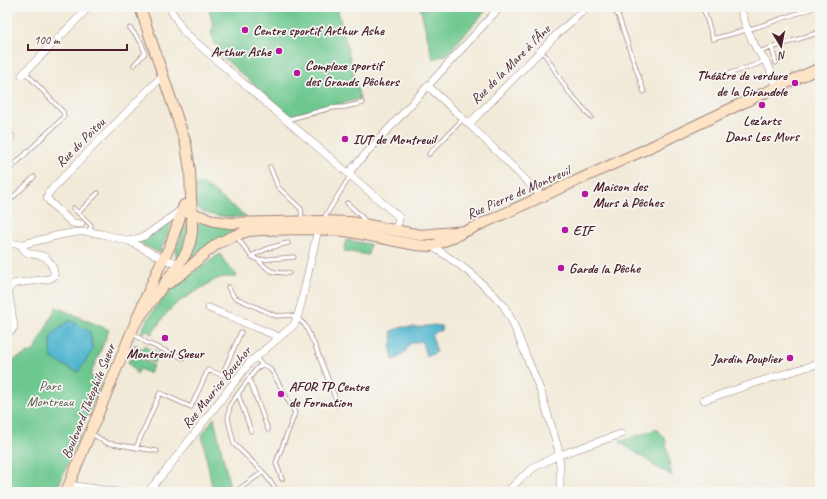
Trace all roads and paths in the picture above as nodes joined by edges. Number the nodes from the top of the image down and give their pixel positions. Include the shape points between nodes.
1 (89, 7) edge
2 (140, 7) edge
3 (169, 7) edge
4 (500, 7) edge
5 (587, 7) edge
6 (611, 7) edge
7 (703, 7) edge
8 (740, 7) edge
9 (816, 7) edge
10 (130, 28) dead end
11 (747, 29) junction
12 (820, 32) edge
13 (772, 48) junction
14 (540, 51) junction
15 (759, 52) junction
16 (764, 60) junction
17 (776, 63) dead end
18 (134, 65) dead end
19 (820, 68) edge
20 (24, 74) joint
21 (163, 75) junction
22 (716, 78) dead end
23 (428, 86) junction
24 (778, 87) junction
25 (644, 92) dead end
26 (363, 103) dead end
27 (592, 117) dead end
28 (285, 119) junction
29 (466, 121) junction
30 (8, 133) edge
31 (7, 142) edge
32 (429, 154) dead end
33 (270, 167) dead end
34 (7, 172) edge
35 (350, 176) junction
36 (34, 177) dead end
37 (98, 193) dead end
38 (337, 196) junction
39 (542, 196) junction
40 (341, 199) dead end
41 (7, 203) edge
42 (347, 203) dead end
43 (73, 208) dead end
44 (187, 212) junction
45 (78, 213) junction
46 (302, 221) junction
47 (81, 224) dead end
48 (320, 225) junction
49 (368, 225) junction
50 (89, 232) junction
51 (390, 233) junction
52 (235, 235) junction
53 (376, 236) junction
54 (431, 239) junction
55 (129, 241) junction
56 (288, 243) dead end
57 (7, 244) edge
58 (22, 244) junction
59 (170, 246) junction
60 (251, 256) junction
61 (294, 257) dead end
62 (163, 259) junction
63 (258, 260) junction
64 (176, 263) junction
65 (189, 267) junction
66 (289, 273) dead end
67 (162, 287) junction
68 (228, 287) dead end
69 (7, 291) edge
70 (209, 308) dead end
71 (297, 318) junction
72 (136, 321) junction
73 (241, 332) dead end
74 (7, 333) edge
75 (132, 333) junction
76 (279, 337) junction
77 (255, 357) junction
78 (183, 358) dead end
79 (820, 364) edge
80 (262, 365) junction
81 (222, 375) junction
82 (249, 378) junction
83 (236, 380) junction
84 (238, 394) junction
85 (704, 400) dead end
86 (338, 404) dead end
87 (268, 430) dead end
88 (251, 431) dead end
89 (91, 433) junction
90 (621, 434) dead end
91 (136, 448) junction
92 (157, 451) dead end
93 (559, 456) junction
94 (263, 472) junction
95 (282, 479) dead end
96 (67, 488) edge
97 (117, 492) edge
98 (148, 492) edge
99 (235, 492) edge
100 (278, 492) edge
101 (506, 492) edge
102 (560, 492) edge

1 - 20 street
2 - 21 main road, Boulevard Théophile Sueur
3 - 28 street via 184,32
4 - 23 street
5 - 14 street, Rue de la Mare à l'Âne
6 - 25 lane via 618,15
7 - 11 lane via 713,39
8 - 11 street
9 - 11 lane
10 - 18 lane via 141,42 145,53
11 - 15 street
12 - 13 lane
13 - 15 lane
13 - 17 lane
14 - 27 lane via 546,56 567,90
14 - 29 street, Rue de la Mare à l'Âne
15 - 16 street
16 - 22 lane
16 - 24 street
19 - 24 main road, Rue Pierre de Montreuil
20 - 34 lane via 63,112 64,116
21 - 44 main road, Boulevard Théophile Sueur via 186,144 190,180
21 - 47 street, Rue du Poitou via 48,194 50,202 72,223
23 - 29 street
23 - 35 street via 351,170
24 - 39 main road, Rue Pierre de Montreuil
26 - 28 lane
28 - 35 street
29 - 32 lane
29 - 39 street
30 - 31 street via 11,137
33 - 46 lane via 278,186 301,209
35 - 38 lane
35 - 51 street via 399,217 398,223
36 - 41 lane
37 - 45 lane
38 - 40 lane
38 - 48 lane
39 - 54 main road, Rue Pierre de Montreuil via 466,231
42 - 49 lane
43 - 45 lane
44 - 46 main road, Rue Pierre de Montreuil via 230,223
44 - 55 street via 176,213 145,236
44 - 59 main road, Boulevard Théophile Sueur
44 - 64 main road, Boulevard Théophile Sueur via 192,232 190,243 185,255
45 - 50 lane via 91,225
46 - 48 main road, Rue Pierre de Montreuil
48 - 49 main road, Rue Pierre de Montreuil via 350,222
48 - 52 main road, Rue Pierre de Montreuil via 248,231
48 - 53 main road, Rue Pierre de Montreuil
48 - 71 street, Rue Maurice Bouchor
49 - 51 main road, Rue Pierre de Montreuil
50 - 55 street
50 - 58 street via 77,232
51 - 53 lane
51 - 54 main road, Rue Pierre de Montreuil
52 - 60 lane
52 - 65 main road, Rue Pierre de Montreuil via 217,244
53 - 54 main road, Rue Pierre de Montreuil via 416,245
54 - 93 street via 444,254 469,272 504,306 541,392
55 - 62 street
56 - 60 lane
57 - 58 street
58 - 69 street via 26,253 48,260 54,276 49,279 16,283
59 - 62 main road, Boulevard Théophile Sueur
59 - 64 main road
60 - 63 lane
61 - 63 lane
62 - 64 street
62 - 72 main road, Boulevard Théophile Sueur
63 - 66 lane via 268,270
64 - 65 main road
64 - 67 main road, Boulevard Théophile Sueur
65 - 67 main road, Rue Pierre de Montreuil
67 - 72 main road, Boulevard Théophile Sueur
68 - 71 lane via 234,297 276,316 290,315
69 - 74 street via 14,327
70 - 76 street
71 - 76 street, Rue Maurice Bouchor via 294,325
71 - 86 lane via 305,325 316,348
72 - 75 main road, Boulevard Théophile Sueur
73 - 81 lane
75 - 78 lane via 147,343
75 - 89 main road, Boulevard Théophile Sueur
76 - 77 street, Rue Maurice Bouchor
77 - 80 lane
77 - 83 street, Rue Maurice Bouchor
79 - 85 street
80 - 82 lane
80 - 95 lane via 273,373 295,413 276,463
81 - 83 lane
81 - 91 lane via 208,370 191,407 160,393
82 - 84 lane
82 - 87 lane
83 - 98 street, Rue Maurice Bouchor
84 - 88 lane
84 - 94 lane via 230,405 228,419 234,444
89 - 91 lane via 107,443
89 - 96 main road, Boulevard Théophile Sueur
90 - 93 street
91 - 92 lane
93 - 101 street via 536,466
93 - 102 street
94 - 99 lane
94 - 100 lane
96 - 97 street

